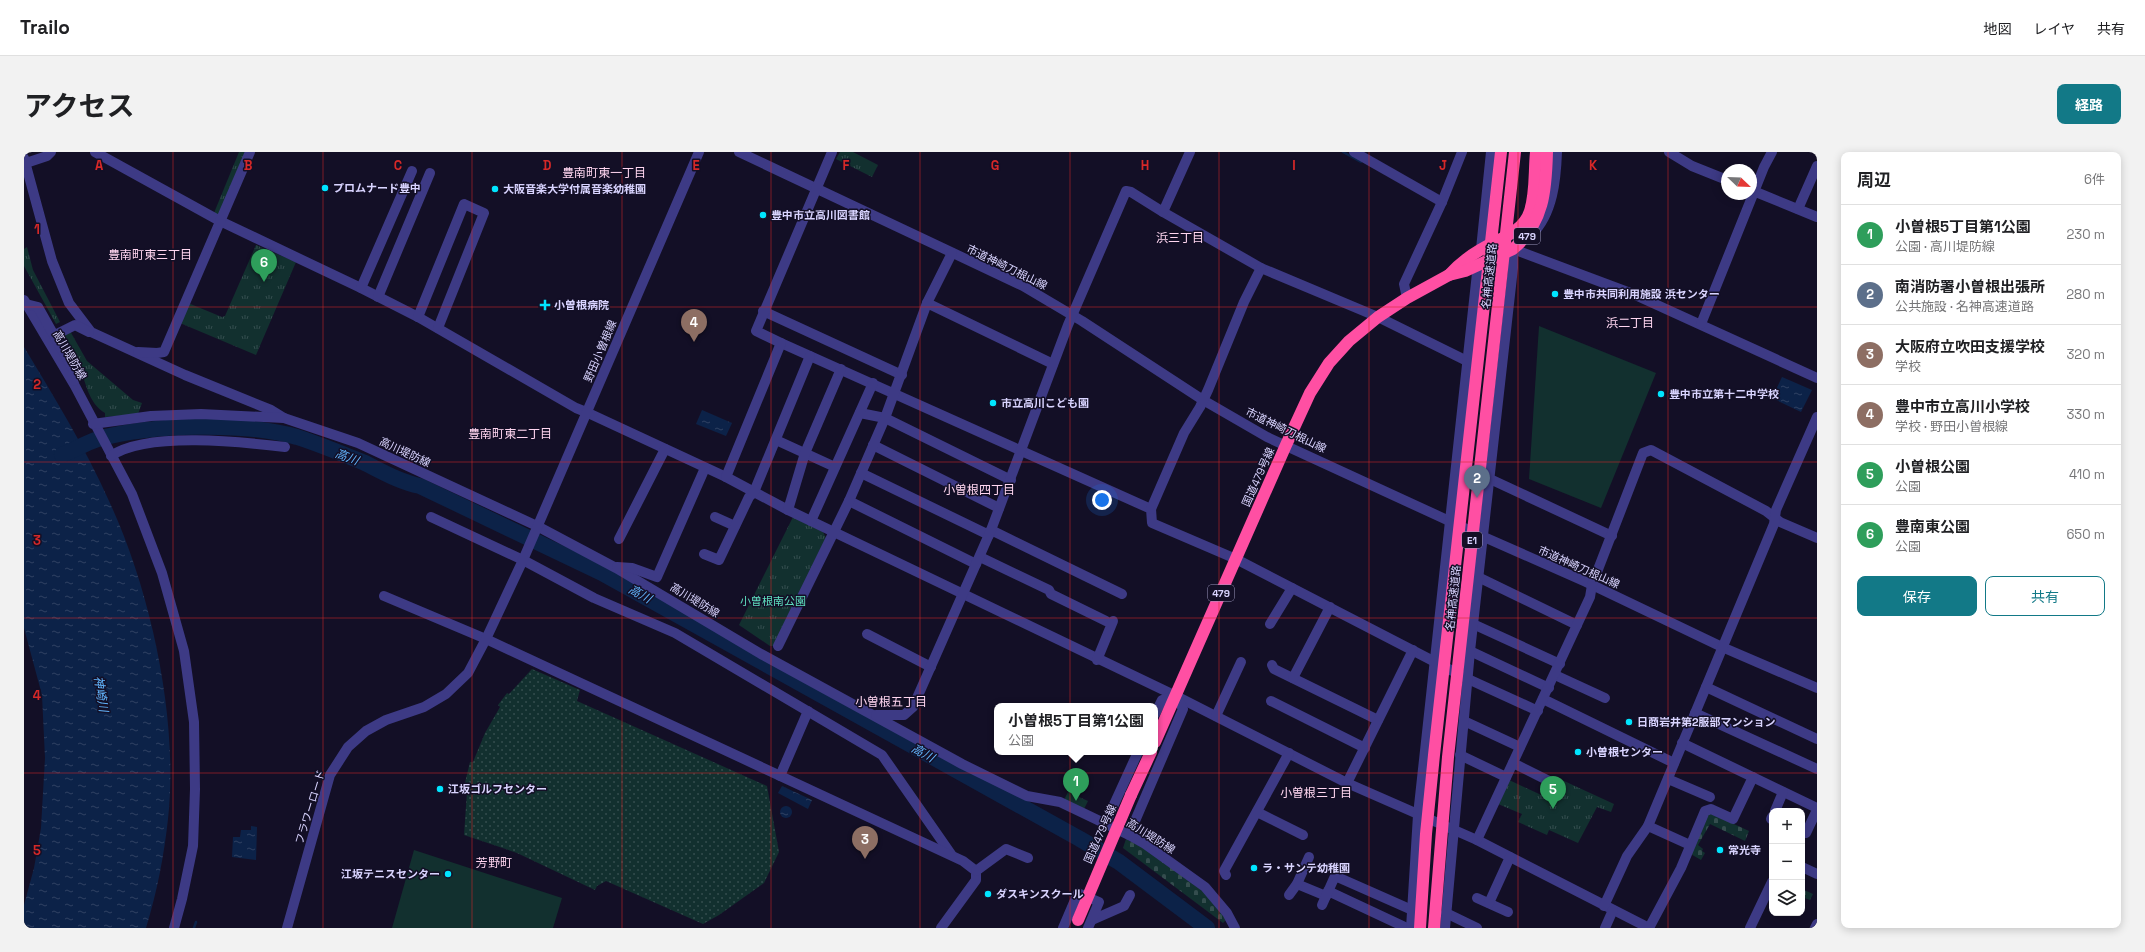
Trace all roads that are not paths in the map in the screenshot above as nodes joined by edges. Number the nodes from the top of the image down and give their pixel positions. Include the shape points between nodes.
1 (51, 152) edge
2 (95, 152) edge
3 (250, 152) edge
4 (699, 152) edge
5 (739, 152) edge
6 (832, 152) edge
7 (1190, 152) edge
8 (1354, 152) edge
9 (1462, 152) edge
10 (1491, 152) edge
11 (1501, 152) edge
12 (1516, 152) edge
13 (1536, 152) edge
14 (1670, 152) edge
15 (1772, 152) edge
16 (1554, 153) edge
17 (25, 160) edge
18 (1817, 166) edge
19 (412, 171) dead end
20 (430, 172) dead end
21 (1721, 178) edge
22 (1757, 183) edge
23 (816, 188) junction
24 (1757, 193) edge
25 (1749, 200) edge
26 (1442, 202) junction
27 (1798, 209) junction
28 (1163, 212) junction
29 (1817, 218) edge
30 (220, 221) junction
31 (1481, 249) junction
32 (1513, 249) junction
33 (952, 253) junction
34 (1478, 264) junction
35 (1261, 268) junction
36 (1449, 275) junction
37 (361, 288) junction
38 (378, 296) junction
39 (1407, 298) junction
40 (25, 302) edge
41 (69, 302) junction
42 (927, 303) junction
43 (763, 311) junction
44 (1072, 315) junction
45 (1378, 317) junction
46 (418, 318) junction
47 (1701, 324) junction
48 (438, 328) junction
49 (65, 330) junction
50 (91, 332) junction
51 (781, 343) junction
52 (129, 351) junction
53 (810, 356) junction
54 (1468, 361) junction
55 (1053, 364) junction
56 (841, 369) junction
57 (902, 375) junction
58 (1817, 378) edge
59 (873, 383) junction
60 (75, 386) junction
61 (895, 393) junction
62 (1204, 400) junction
63 (586, 412) junction
64 (860, 413) junction
65 (1817, 417) edge
66 (284, 418) junction
67 (885, 418) junction
68 (94, 425) junction
69 (776, 440) junction
70 (873, 445) junction
71 (1286, 445) junction
72 (286, 447) dead end
73 (665, 449) junction
74 (1020, 451) junction
75 (805, 453) junction
76 (110, 455) junction
77 (835, 467) junction
78 (705, 468) junction
79 (861, 473) junction
80 (726, 477) junction
81 (1490, 479) junction
82 (1011, 480) junction
83 (754, 492) junction
84 (849, 501) junction
85 (999, 508) junction
86 (788, 510) junction
87 (1150, 510) junction
88 (430, 517) dead end
89 (715, 517) dead end
90 (1774, 517) junction
91 (811, 521) junction
92 (1449, 521) junction
93 (537, 526) junction
94 (735, 526) junction
95 (835, 532) junction
96 (990, 533) junction
97 (1612, 536) junction
98 (1484, 537) junction
99 (1817, 538) edge
100 (619, 539) dead end
101 (704, 554) dead end
102 (1236, 559) junction
103 (523, 560) junction
104 (978, 560) junction
105 (616, 568) junction
106 (1478, 577) junction
107 (1592, 585) junction
108 (1292, 588) junction
109 (963, 594) junction
110 (1122, 594) dead end
111 (384, 596) dead end
112 (1330, 607) junction
113 (1270, 624) dead end
114 (1473, 624) junction
115 (1578, 625) junction
116 (867, 634) dead end
117 (486, 640) junction
118 (778, 646) dead end
119 (1722, 647) junction
120 (1413, 650) junction
121 (1470, 651) junction
122 (1097, 660) junction
123 (1241, 662) dead end
124 (1435, 662) junction
125 (1560, 664) junction
126 (1272, 665) dead end
127 (931, 666) junction
128 (1555, 675) junction
129 (1293, 678) junction
130 (1468, 679) junction
131 (1706, 687) junction
132 (1549, 688) junction
133 (1817, 688) edge
134 (1176, 696) junction
135 (1605, 698) dead end
136 (1543, 699) junction
137 (1271, 701) dead end
138 (1158, 708) edge
139 (808, 711) junction
140 (1538, 711) junction
141 (1695, 713) junction
142 (872, 714) junction
143 (1216, 716) junction
144 (1378, 720) junction
145 (1464, 721) junction
146 (1158, 735) edge
147 (1817, 739) edge
148 (1682, 743) junction
149 (1520, 747) junction
150 (1365, 748) junction
151 (1289, 753) junction
152 (1137, 755) edge
153 (1150, 755) edge
154 (1460, 755) junction
155 (1513, 763) junction
156 (1674, 763) junction
157 (1817, 769) edge
158 (780, 776) junction
159 (1506, 777) junction
160 (1753, 777) junction
161 (1668, 779) junction
162 (1549, 781) dead end
163 (1347, 783) junction
164 (1783, 792) junction
165 (1710, 797) dead end
166 (1776, 808) edge
167 (1817, 809) edge
168 (1257, 812) junction
169 (1418, 815) junction
170 (1106, 822) junction
171 (1648, 826) junction
172 (1453, 828) junction
173 (1805, 832) edge
174 (1129, 835) junction
175 (1303, 835) dead end
176 (1478, 840) junction
177 (1690, 845) junction
178 (951, 854) junction
179 (1028, 858) dead end
180 (1309, 858) dead end
181 (1510, 858) junction
182 (1805, 868) edge
183 (976, 871) junction
184 (1817, 874) edge
185 (1226, 875) dead end
186 (1297, 884) junction
187 (1769, 888) edge
188 (1130, 895) dead end
189 (1289, 895) dead end
190 (1325, 897) junction
191 (1477, 898) dead end
192 (1489, 903) junction
193 (1608, 908) junction
194 (1412, 910) junction
195 (1508, 912) dead end
196 (1446, 913) junction
197 (1077, 924) edge
198 (1090, 924) edge
199 (1817, 924) edge
200 (174, 928) edge
201 (287, 928) edge
202 (941, 928) edge
203 (1064, 928) edge
204 (1235, 928) edge
205 (1407, 928) edge
206 (1411, 928) edge
207 (1420, 928) edge
208 (1434, 928) edge
209 (1445, 928) edge
210 (1477, 928) edge
211 (1605, 928) edge
212 (1646, 928) edge
213 (1750, 928) edge
214 (1815, 928) edge

1 - 17 street via 47,156
2 - 30 street
3 - 30 street
4 - 63 street, 野田小曽根線
5 - 23 street, 市道神崎刀根山線
6 - 23 street
7 - 28 street
8 - 26 street
9 - 26 street
10 - 31 street
11 - 207 highway, 名神高速道路 / E1, bridge via 1434,755
12 - 208 highway, 名神高速道路 / E1, bridge via 1448,757
13 - 31 highway, 国道479号線 / 479 via 1530,211 1527,217 1517,230
14 - 21 street via 1692,166
15 - 22 street
16 - 32 highway, 国道479号線 / 479 via 1540,214 1531,230
17 - 41 street via 40,223
18 - 27 street
19 - 37 street
20 - 38 street
23 - 33 street, 市道神崎刀根山線
23 - 43 street
24 - 27 street
25 - 47 street
26 - 39 street via 1404,284
27 - 29 street
28 - 35 street
28 - 44 street via 1131,192 1126,192
30 - 37 street
30 - 52 street via 164,352
31 - 36 highway, 国道479号線 / 479 via 1461,262
32 - 34 highway, 国道479号線 / 479
32 - 47 street via 1633,294
32 - 81 street
33 - 42 street
33 - 44 street, 市道神崎刀根山線 via 1023,286
34 - 36 highway, 国道479号線 / 479
34 - 54 street
35 - 45 street
35 - 62 street via 1244,302
36 - 39 highway, 国道479号線 / 479
37 - 38 street
38 - 46 street
39 - 45 highway, 国道479号線 / 479
40 - 49 street via 38,307
40 - 60 street, 高川堤防線
41 - 49 street
41 - 50 street
42 - 55 street
42 - 57 street
43 - 51 street via 756,331
43 - 57 street
44 - 55 street
44 - 62 street, 市道神崎刀根山線
45 - 54 street
45 - 71 highway, 国道479号線 / 479 via 1349,341 1329,363 1310,393
46 - 48 street
46 - 48 street via 464,204 484,213
47 - 58 street
48 - 63 street
49 - 50 street
49 - 60 street
50 - 52 street
51 - 53 street
51 - 80 street
52 - 66 street via 271,410
53 - 56 street
53 - 69 street
54 - 92 street
55 - 74 street
56 - 59 street
56 - 75 street
57 - 61 street
59 - 61 street
59 - 64 street
60 - 68 street, 高川堤防線
61 - 67 street
61 - 74 street
62 - 71 street, 市道神崎刀根山線 via 1267,437
62 - 87 street via 1184,433
63 - 73 street
63 - 93 street, 野田小曽根線
64 - 67 street
64 - 77 street
65 - 90 street
66 - 68 street, 高川堤防線 via 201,414 151,416
66 - 93 street, 高川堤防線 via 358,443
67 - 70 street
67 - 82 street
68 - 76 street, 高川堤防線
69 - 75 street
69 - 83 street
70 - 79 street
70 - 85 street
71 - 92 street, 市道神崎刀根山線
71 - 102 highway, 国道479号線 / 479
72 - 76 street via 249,442 194,440 156,443
73 - 78 street
73 - 100 street
74 - 82 street
74 - 87 street
75 - 77 street
75 - 86 street
76 - 200 street, 高川堤防線 via 132,494 162,573 184,651 194,722 196,788 193,846
77 - 91 street
78 - 80 street
78 - 105 street via 657,577 632,568
79 - 84 street
79 - 96 street
80 - 83 street
81 - 97 street
81 - 98 street
82 - 85 street
83 - 86 street
83 - 94 street
84 - 95 street
84 - 104 street
85 - 96 street
86 - 91 street
87 - 102 street via 1152,523
88 - 103 street
89 - 94 street
90 - 97 street via 1651,450 1643,453
90 - 99 street
90 - 119 street via 1774,524
91 - 95 street
92 - 98 street, 市道神崎刀根山線
92 - 124 street
93 - 103 street, 野田小曽根線
93 - 105 street, 高川堤防線
94 - 101 street via 719,560
95 - 109 street
95 - 118 street
96 - 104 street
96 - 110 street
97 - 107 street
98 - 106 street
98 - 107 street, 市道神崎刀根山線
102 - 108 street
102 - 134 highway, 国道479号線 / 479
103 - 117 street, フラワーロード
103 - 139 street via 594,598 674,634
104 - 109 street
104 - 122 street via 1049,590 1051,594 1109,621
105 - 142 street, 高川堤防線 via 762,654
106 - 114 street
106 - 115 street
107 - 115 street via 1590,597
107 - 119 street, 市道神崎刀根山線
108 - 112 street
108 - 113 street
109 - 122 street
109 - 127 street
111 - 117 street
112 - 120 street
112 - 129 street
114 - 121 street
114 - 125 street
115 - 125 street
116 - 127 street
117 - 158 street
117 - 201 street, フラワーロード via 468,673 446,694 424,707 386,720 366,731 348,747 330,775
119 - 131 street
119 - 133 street, 市道神崎刀根山線
120 - 124 street
120 - 144 street
121 - 130 street
121 - 132 street
122 - 134 street
123 - 143 street
124 - 130 street
124 - 169 street
125 - 128 street
126 - 129 street via 1274,669
127 - 142 street via 913,707 904,715
128 - 132 street
128 - 135 street
129 - 144 street
130 - 140 street
130 - 145 street
131 - 141 street
131 - 147 street
132 - 136 street
134 - 138 street via 1162,700
134 - 143 street
134 - 146 highway, 国道479号線 / 479
134 - 174 street via 1183,709
136 - 140 street
136 - 156 street
137 - 150 street
139 - 158 street
139 - 178 street via 882,755
140 - 149 street
141 - 148 street
141 - 157 street
142 - 170 street, 高川堤防線 via 962,764 1028,796 1060,802
143 - 151 street
144 - 150 street
145 - 149 street
145 - 154 street
148 - 156 street
148 - 160 street
149 - 155 street
150 - 163 street
151 - 163 street
151 - 168 street
152 - 170 street
153 - 197 highway, 国道479号線, bridge
154 - 159 street
154 - 172 street
155 - 159 street
155 - 162 street
156 - 161 street
158 - 178 street
159 - 176 street
160 - 164 street
160 - 177 street via 1733,819 1711,809 1705,810
161 - 165 street
161 - 171 street
163 - 169 street
164 - 166 street
164 - 167 street
167 - 173 street
168 - 175 street
168 - 185 street via 1224,871
169 - 172 street
169 - 194 street
170 - 174 street, 高川堤防線
171 - 177 street
171 - 193 street via 1627,856
172 - 176 street
172 - 196 street
174 - 204 street, 高川堤防線 via 1205,887 1227,913
176 - 181 street
177 - 212 street via 1681,868
178 - 183 street
179 - 183 street via 1006,849
180 - 186 street
181 - 192 street
181 - 193 street
182 - 184 street
183 - 202 street via 976,880
186 - 189 street
186 - 190 street
187 - 213 street
188 - 198 street via 1124,906
190 - 194 street via 1335,876
190 - 205 street
191 - 192 street
192 - 195 street
193 - 211 street
193 - 212 street
194 - 206 street
196 - 209 street
196 - 210 street
198 - 203 street via 1099,902 1078,893
199 - 214 street

